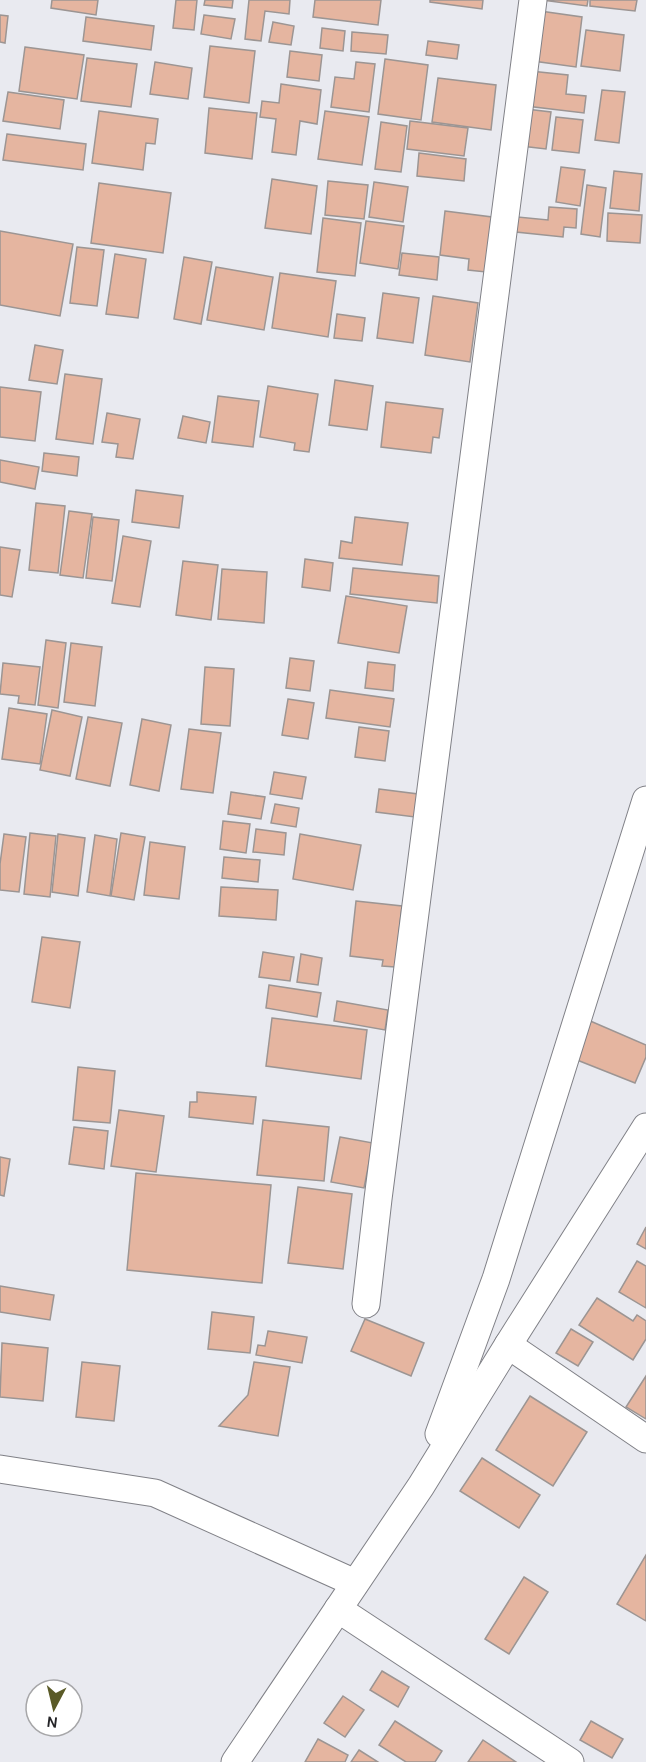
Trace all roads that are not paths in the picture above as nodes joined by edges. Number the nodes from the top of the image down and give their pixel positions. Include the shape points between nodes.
1 (533, 0) edge
2 (646, 800) edge
3 (646, 1127) edge
4 (366, 1304) dead end
5 (508, 1345) junction
6 (646, 1439) edge
7 (0, 1469) edge
8 (421, 1486) junction
9 (356, 1584) junction
10 (338, 1609) junction
11 (235, 1762) edge
12 (570, 1762) edge

1 - 4 street
2 - 8 street via 496,1279
3 - 5 street
5 - 6 street
5 - 8 street
7 - 9 street via 155,1493
8 - 9 street
9 - 10 street
10 - 11 street
10 - 12 street

